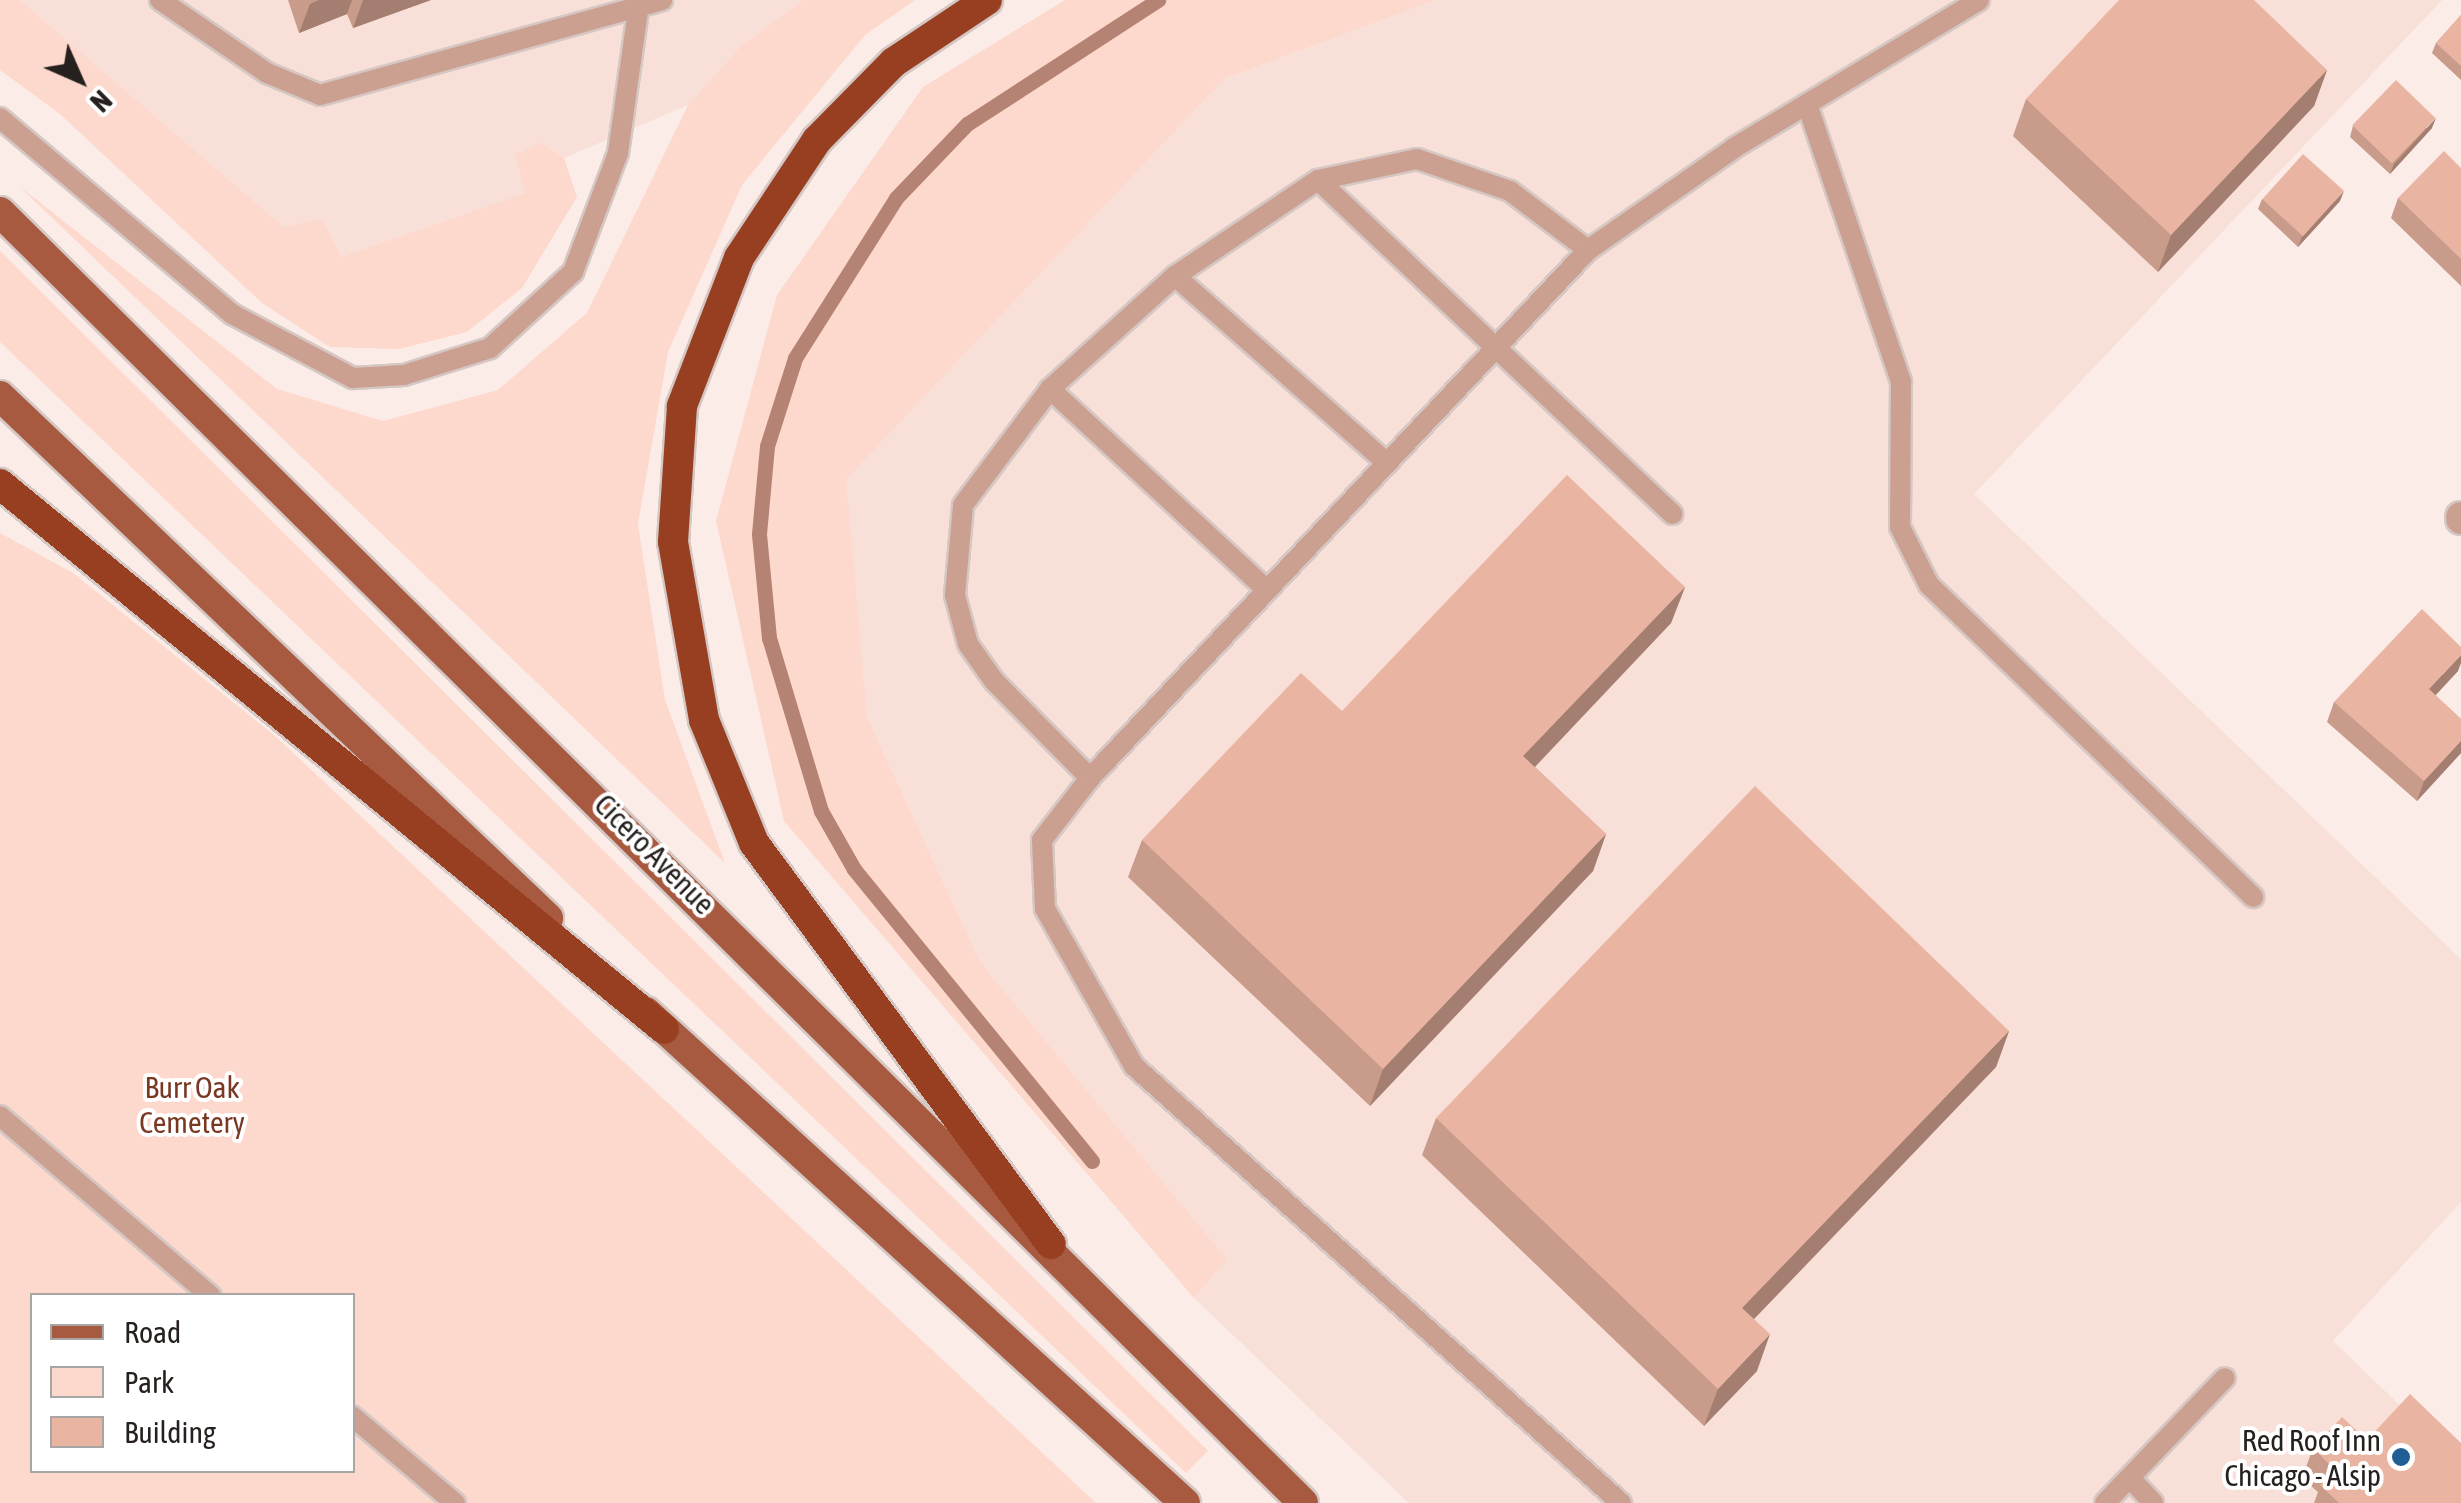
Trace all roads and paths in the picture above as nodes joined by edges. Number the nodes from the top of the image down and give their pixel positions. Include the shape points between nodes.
1 (160, 0) edge
2 (662, 0) edge
3 (987, 0) edge
4 (1980, 0) edge
5 (638, 11) junction
6 (1807, 104) junction
7 (0, 118) edge
8 (1318, 180) junction
9 (0, 212) edge
10 (1588, 250) junction
11 (1175, 276) junction
12 (1495, 348) junction
13 (1050, 389) junction
14 (0, 396) edge
15 (1387, 462) junction
16 (0, 484) edge
17 (1673, 514) dead end
18 (1267, 590) junction
19 (1090, 778) junction
20 (2254, 897) dead end
21 (664, 1029) junction
22 (0, 1116) edge
23 (1052, 1244) junction
24 (207, 1293) edge
25 (2225, 1378) dead end
26 (355, 1419) edge
27 (2130, 1478) junction
28 (449, 1502) edge
29 (1186, 1503) edge
30 (1304, 1503) edge
31 (1621, 1503) edge
32 (2105, 1503) edge
33 (2152, 1503) edge

1 - 5 lane via 267,73 320,95
2 - 5 lane
3 - 23 highway via 894,62 817,140 739,258 682,406 673,542 704,720 754,843
4 - 6 lane
5 - 7 lane via 618,153 573,272 490,348 404,376 353,378 232,314
6 - 10 lane
6 - 20 lane via 1901,382 1900,526 1929,585
8 - 10 lane via 1417,158 1510,191
8 - 11 lane
8 - 12 lane
9 - 23 main road, Cicero Avenue
10 - 12 lane
11 - 13 lane
11 - 15 lane
12 - 15 lane
12 - 17 lane
13 - 18 lane
13 - 19 lane via 963,505 955,595 968,644 994,681
14 - 21 main road
15 - 18 lane
16 - 21 highway
18 - 19 lane
19 - 31 lane via 1042,840 1045,910 1134,1066
21 - 29 main road
22 - 24 lane
23 - 30 main road, Cicero Avenue
25 - 27 lane
26 - 28 lane
27 - 32 lane
27 - 33 lane

